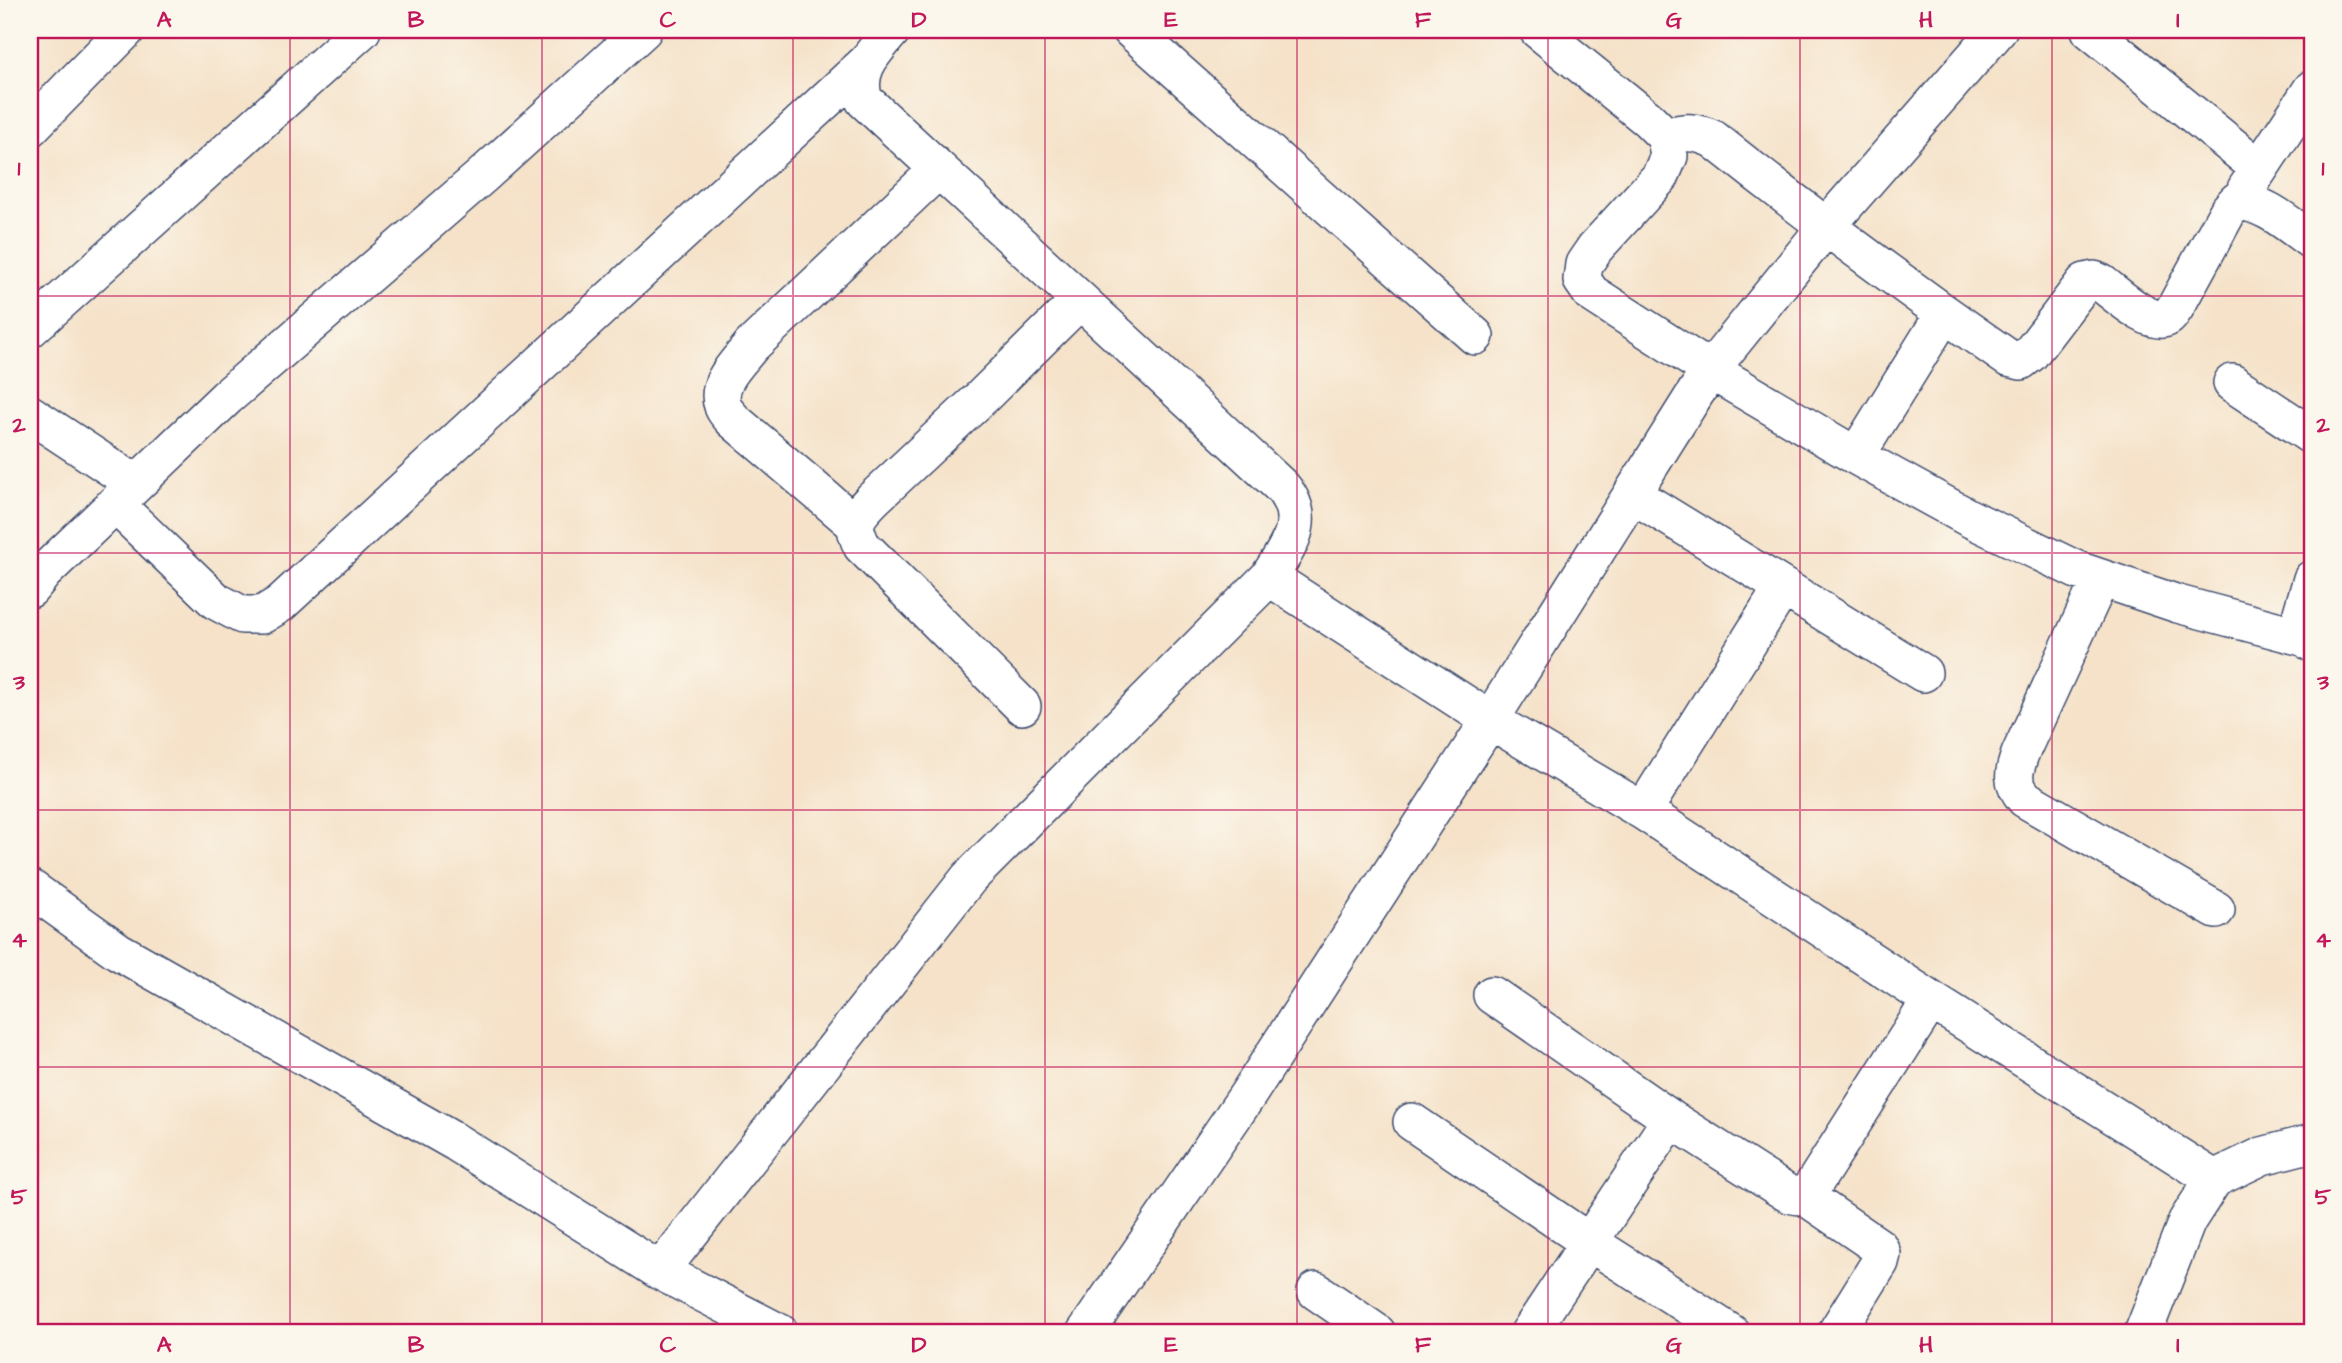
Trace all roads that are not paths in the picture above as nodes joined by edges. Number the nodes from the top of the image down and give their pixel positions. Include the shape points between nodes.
1 (126, 30) edge
2 (362, 30) edge
3 (642, 30) edge
4 (892, 30) edge
5 (1131, 30) edge
6 (1538, 30) edge
7 (1998, 30) edge
8 (2090, 30) edge
9 (866, 63) junction
10 (2312, 89) edge
11 (30, 128) edge
12 (1666, 137) junction
13 (2259, 168) junction
14 (938, 170) junction
15 (2237, 201) junction
16 (1825, 228) junction
17 (2312, 241) edge
18 (1080, 300) junction
19 (1944, 314) junction
20 (30, 329) edge
21 (1475, 336) dead end
22 (1710, 370) junction
23 (2232, 383) dead end
24 (30, 414) edge
25 (2312, 436) edge
26 (1856, 456) junction
27 (126, 494) junction
28 (1632, 494) junction
29 (855, 524) junction
30 (1269, 577) junction
31 (2101, 578) junction
32 (2312, 579) edge
33 (1783, 587) junction
34 (30, 589) edge
35 (2309, 641) edge
36 (1923, 673) dead end
37 (1022, 706) dead end
38 (1490, 720) junction
39 (1643, 811) junction
40 (33, 898) edge
41 (2216, 910) dead end
42 (1492, 995) dead end
43 (1931, 1000) junction
44 (1671, 1119) junction
45 (1412, 1122) dead end
46 (2312, 1143) edge
47 (2214, 1179) junction
48 (1803, 1195) junction
49 (1589, 1242) junction
50 (660, 1271) junction
51 (1316, 1291) dead end
52 (780, 1333) edge
53 (1085, 1333) edge
54 (1377, 1333) edge
55 (1529, 1333) edge
56 (1731, 1333) edge
57 (1836, 1333) edge
58 (2143, 1333) edge

1 - 11 street
2 - 20 street
3 - 27 street via 227,397
4 - 9 street
5 - 21 street
6 - 12 street
7 - 16 street
8 - 13 street
9 - 14 street via 859,85 864,100
9 - 27 street via 280,604 262,615 242,615 216,601
10 - 13 street
12 - 16 street via 1698,132 1713,138
12 - 22 street via 1669,156 1660,177 1595,248 1584,264 1582,280 1591,293
13 - 15 street
14 - 18 street
14 - 29 street via 751,346 727,375 720,393 733,420
15 - 17 street via 2265,209
15 - 19 street via 2167,318 2147,317 2101,283 2085,282 2021,361 2008,358
16 - 19 street
16 - 22 street
18 - 29 street via 873,499
18 - 30 street via 1292,499 1294,534
19 - 26 street
22 - 26 street
22 - 28 street
23 - 25 street
24 - 27 street
26 - 31 street via 1969,518
27 - 34 street
28 - 33 street
28 - 38 street
29 - 37 street via 862,546
30 - 38 street
30 - 50 street via 969,878
31 - 35 street
31 - 41 street via 2020,754 2015,786 2025,799
32 - 35 street via 2302,613
33 - 36 street
33 - 39 street
38 - 39 street
38 - 53 street via 1247,1096
39 - 43 street
40 - 50 street via 457,1143
42 - 44 street
43 - 47 street
43 - 48 street
44 - 48 street via 1787,1193
44 - 49 street
45 - 49 street
46 - 47 street via 2262,1156
47 - 58 street via 2188,1221
48 - 57 street via 1879,1247 1882,1254
49 - 55 street
49 - 56 street
50 - 52 street
51 - 54 street

